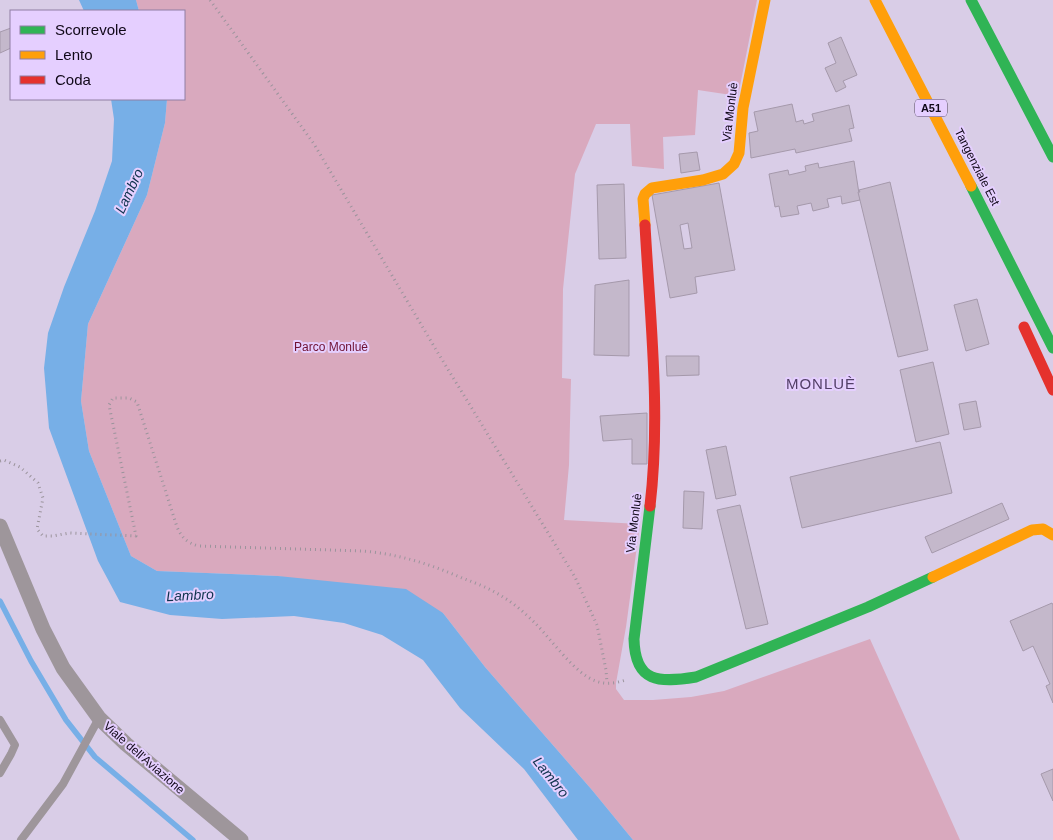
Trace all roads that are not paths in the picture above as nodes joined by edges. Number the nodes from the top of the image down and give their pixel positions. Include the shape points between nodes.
1 (765, 0) edge
2 (875, 0) edge
3 (971, 0) edge
4 (1053, 157) edge
5 (987, 217) junction
6 (1006, 281) dead end
7 (1018, 315) dead end
8 (1053, 348) edge
9 (1053, 390) edge
10 (2, 534) edge
11 (1053, 535) edge
12 (99, 718) junction
13 (0, 720) edge
14 (0, 773) edge
15 (21, 840) edge
16 (241, 840) edge

1 - 11 main road, Via Monluè via 743,108 739,153 734,164 722,174 703,180 652,188 644,199 655,440 634,660 648,676 678,680 696,677 868,607 1032,530 1048,530
2 - 5 main road, Tangenziale Est / A51
3 - 4 main road
5 - 6 main road
5 - 8 main road, Tangenziale Est / A51
7 - 9 main road
10 - 12 street, Viale dell'Aviazione via 63,668
12 - 15 lane via 63,784
12 - 16 street, Viale dell'Aviazione
13 - 14 lane via 15,745

